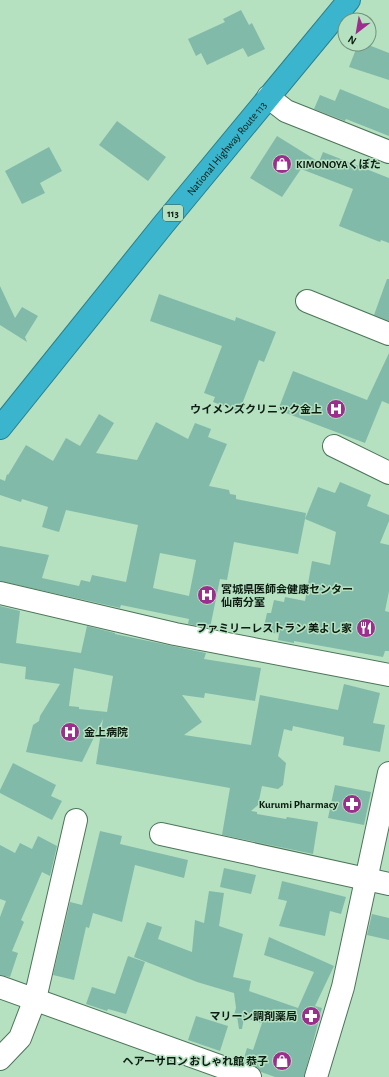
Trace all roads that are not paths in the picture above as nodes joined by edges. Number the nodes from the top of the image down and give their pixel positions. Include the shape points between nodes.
1 (349, 0) edge
2 (268, 97) junction
3 (389, 152) edge
4 (307, 301) dead end
5 (389, 334) edge
6 (0, 428) edge
7 (334, 446) dead end
8 (389, 473) edge
9 (0, 593) edge
10 (389, 675) edge
11 (389, 773) edge
12 (76, 820) dead end
13 (161, 834) dead end
14 (366, 879) junction
15 (389, 884) edge
16 (0, 987) edge
17 (35, 999) junction
18 (0, 1059) edge
19 (250, 1077) edge
20 (316, 1077) edge

1 - 2 highway, National Highway Route 113 / 113
2 - 3 street via 286,111
2 - 6 highway, National Highway Route 113 / 113
4 - 5 street
7 - 8 street
9 - 10 street via 175,634
11 - 14 street
12 - 17 street
13 - 14 street
14 - 15 street
14 - 20 street via 342,987
16 - 17 street
17 - 18 street via 20,1038
17 - 19 street

